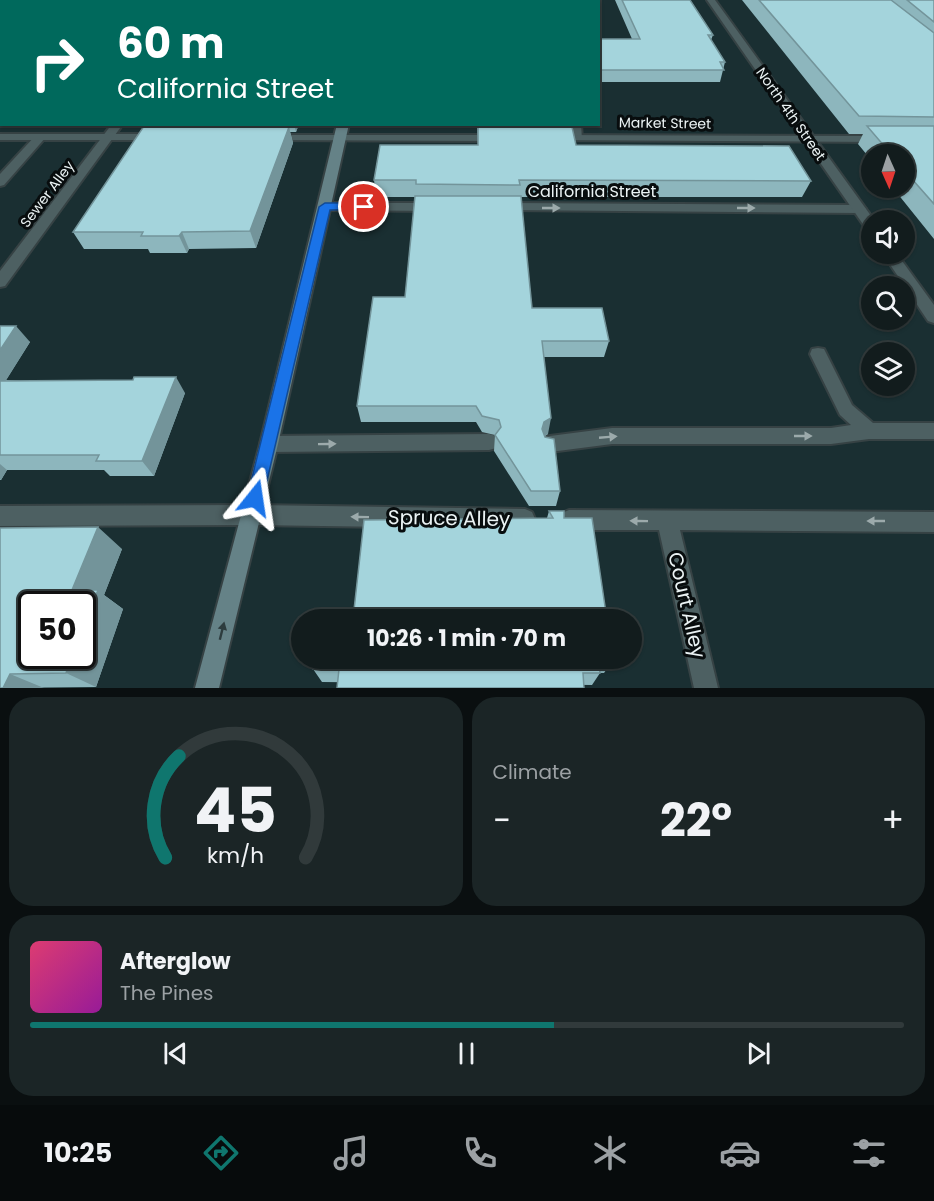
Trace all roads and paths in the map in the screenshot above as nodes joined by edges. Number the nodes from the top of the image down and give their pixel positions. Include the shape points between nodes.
1 (711, 0) edge
2 (116, 126) edge
3 (575, 126) edge
4 (341, 131) edge
5 (0, 137) edge
6 (40, 137) junction
7 (108, 137) junction
8 (166, 137) edge
9 (257, 138) edge
10 (510, 138) edge
11 (544, 138) edge
12 (578, 138) junction
13 (809, 139) junction
14 (891, 139) edge
15 (0, 182) edge
16 (325, 207) junction
17 (447, 207) edge
18 (483, 207) edge
19 (859, 208) junction
20 (861, 211) edge
21 (897, 264) edge
22 (0, 282) edge
23 (934, 317) edge
24 (819, 354) dead end
25 (869, 430) junction
26 (934, 430) edge
27 (489, 442) dead end
28 (269, 444) junction
29 (549, 444) edge
30 (250, 515) junction
31 (0, 516) edge
32 (667, 521) junction
33 (934, 522) edge
34 (207, 688) edge
35 (706, 688) edge

1 - 13 street, North 4th Street
2 - 7 street, Sewer Alley
3 - 12 street
4 - 9 street
4 - 10 street
4 - 16 main road
5 - 6 street
6 - 7 street
6 - 15 street
7 - 8 street
7 - 22 street, Sewer Alley
11 - 12 street, Market Street
12 - 13 street, Market Street
13 - 14 street, Market Street
13 - 19 street, North 4th Street
16 - 17 street
16 - 28 main road
18 -> 19 street, California Street
19 - 20 street, North 4th Street
21 - 23 street
24 - 25 street via 846,410
25 - 26 street
29 -> 25 street via 612,436 831,436
28 -> 27 street
28 - 30 main road
30 - 31 street, Spruce Alley
32 -> 30 street, Spruce Alley
34 -> 30 main road
33 -> 32 street, Spruce Alley
32 - 35 street, Court Alley

